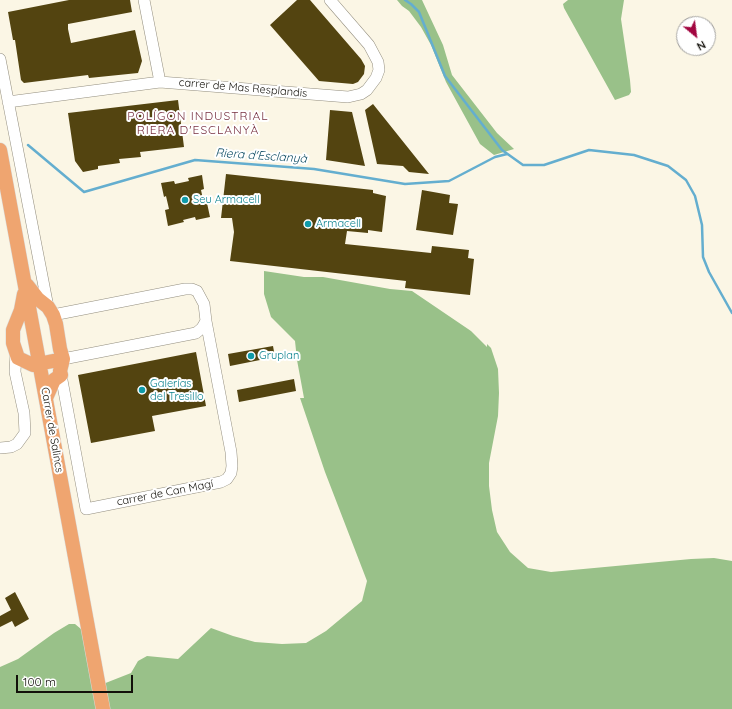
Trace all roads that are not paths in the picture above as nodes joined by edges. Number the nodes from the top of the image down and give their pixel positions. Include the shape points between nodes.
1 (144, 0) edge
2 (330, 0) edge
3 (0, 59) edge
4 (160, 82) junction
5 (8, 102) junction
6 (0, 150) edge
7 (25, 281) junction
8 (50, 311) junction
9 (32, 320) junction
10 (206, 321) junction
11 (13, 330) junction
12 (192, 334) junction
13 (210, 346) junction
14 (17, 355) junction
15 (63, 358) junction
16 (40, 364) junction
17 (60, 375) junction
18 (46, 396) junction
19 (0, 448) edge
20 (86, 509) joint
21 (103, 709) edge

1 - 4 street
2 - 4 street, carrer de Mas Resplandis via 369,45 378,62 376,78 361,94 348,97
3 - 5 street
4 - 5 street, carrer de Mas Resplandis
5 - 8 street
6 - 7 main road, Carrer de Salincs
7 - 8 main road
7 - 9 main road, Carrer de Salincs
7 - 11 main road via 21,310
8 - 9 main road
8 - 10 street, carrer de Can Magí via 192,289 197,291 201,298
8 - 15 main road via 56,324
9 - 11 main road
9 - 16 main road, Carrer de Salincs
10 - 12 street via 202,328
10 - 13 street, carrer de Can Magí
11 - 14 main road via 12,343
12 - 13 street via 204,338
12 - 15 street
13 - 20 street, carrer de Can Magí via 231,452 231,473 227,479
14 - 16 main road via 33,365
14 - 18 main road
14 - 19 street via 16,372 25,433 17,444
15 - 16 main road
15 - 17 main road
16 - 18 main road, Carrer de Salincs
17 - 18 main road via 54,380
17 - 20 street, Carrer de Salincs
18 - 21 main road, Carrer de Salincs

